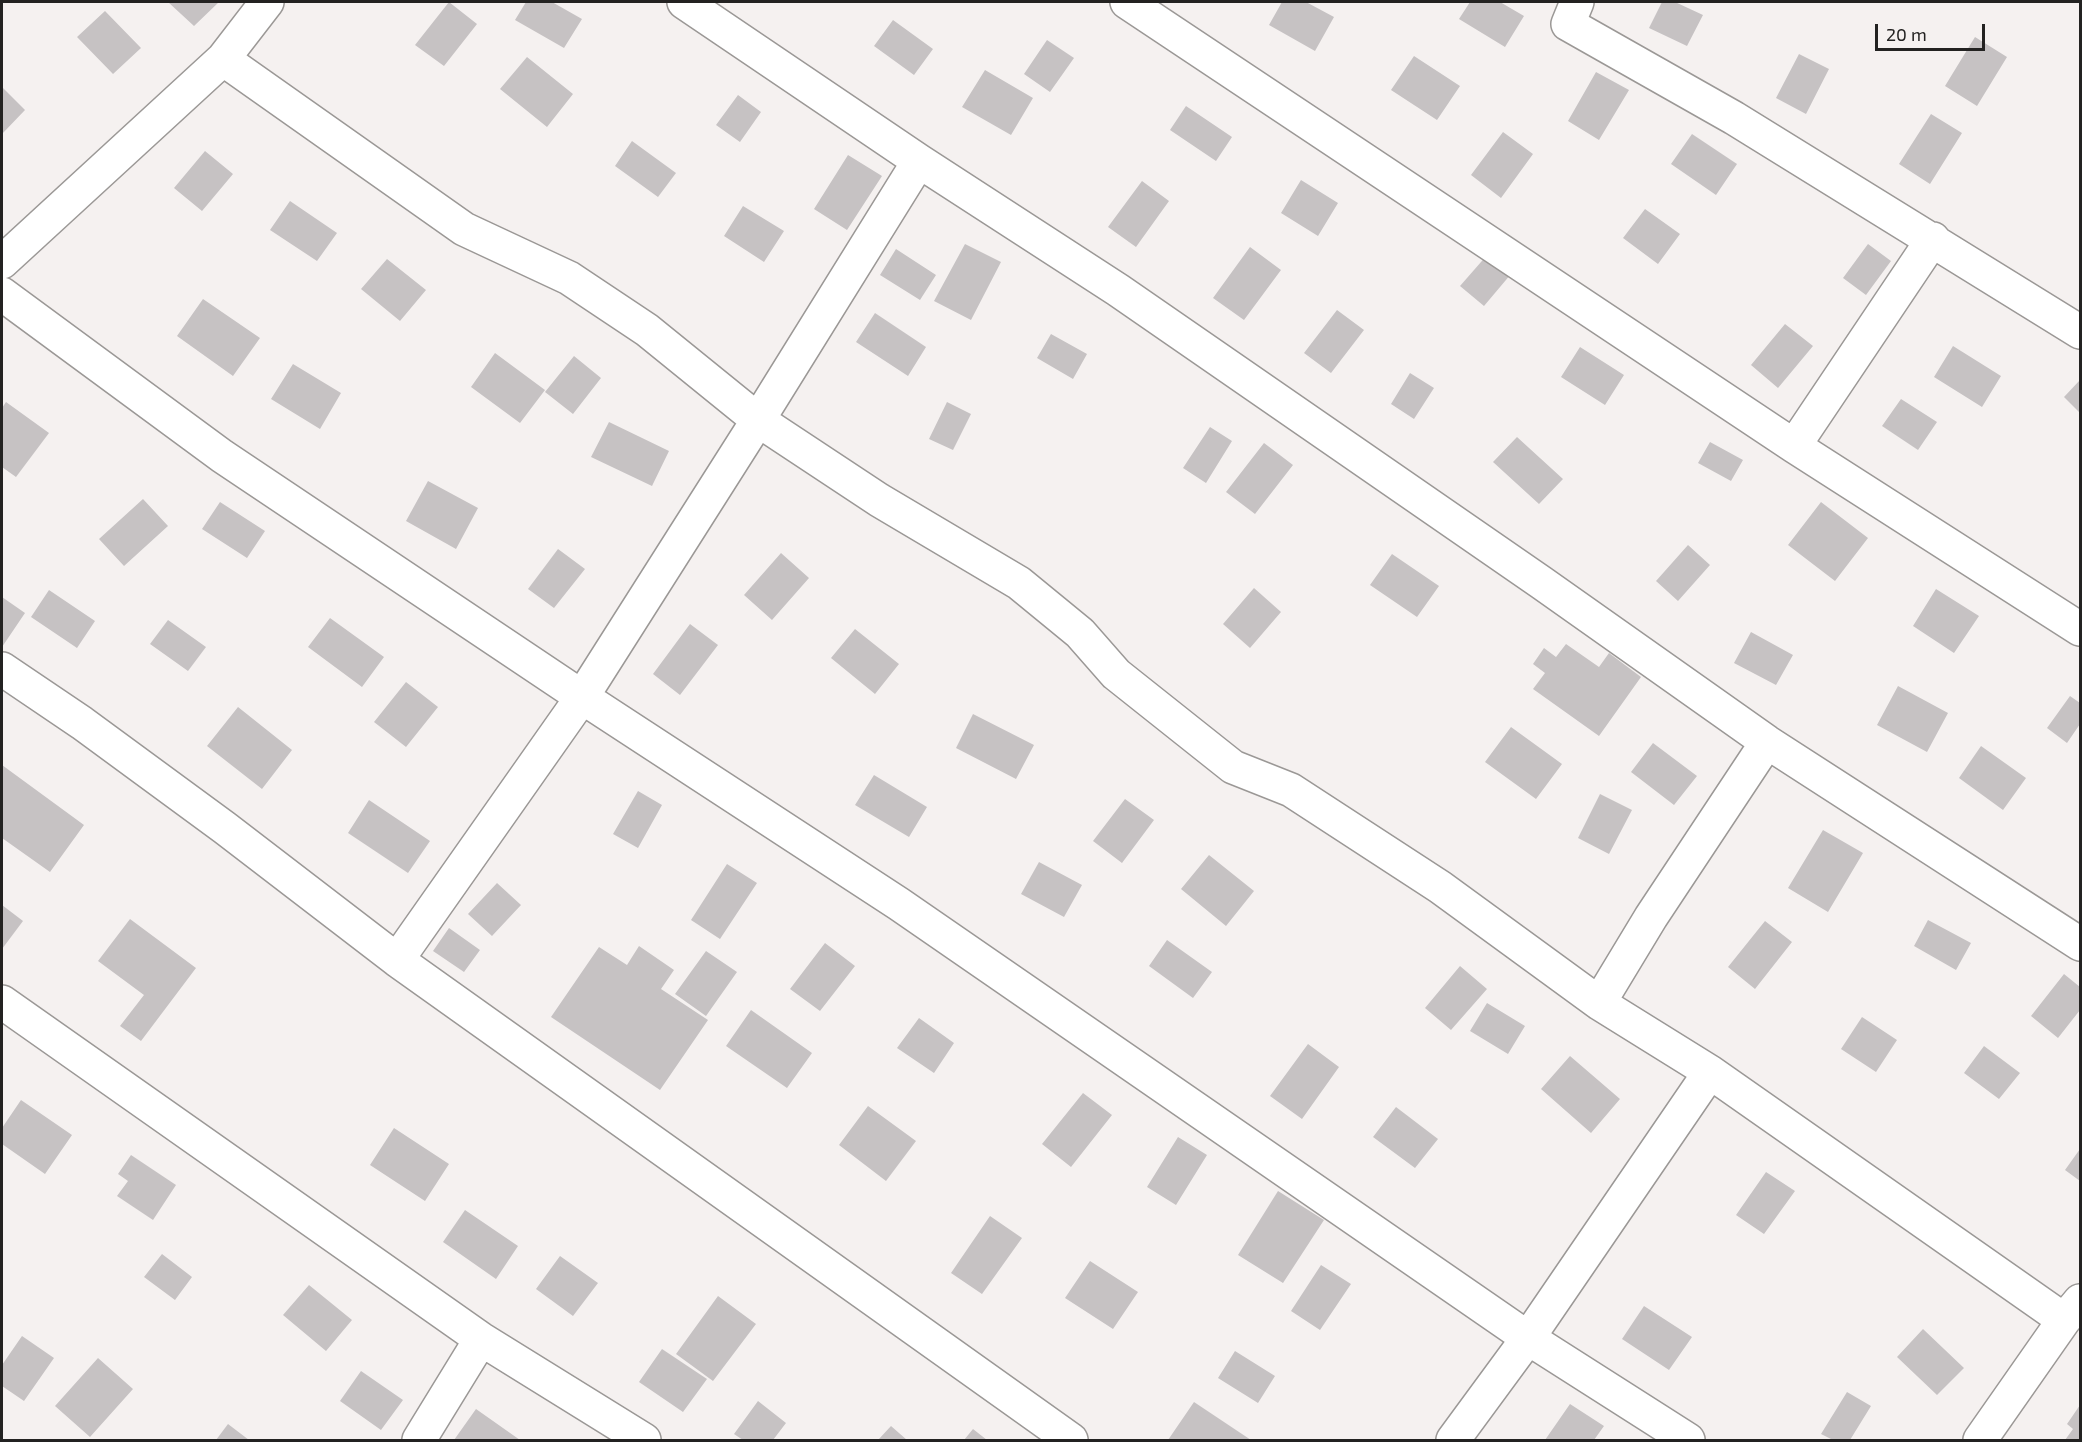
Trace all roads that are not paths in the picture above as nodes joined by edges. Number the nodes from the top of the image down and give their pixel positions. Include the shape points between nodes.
1 (267, 2) edge
2 (684, 2) edge
3 (1127, 2) edge
4 (1577, 2) edge
5 (223, 59) junction
6 (919, 161) junction
7 (1933, 240) junction
8 (2, 262) edge
9 (2, 294) edge
10 (2080, 332) edge
11 (758, 420) junction
12 (1794, 446) junction
13 (2080, 630) edge
14 (2, 669) edge
15 (582, 697) junction
16 (1767, 742) junction
17 (2080, 944) edge
18 (397, 960) junction
19 (2, 1002) edge
20 (1599, 1003) junction
21 (1710, 1072) junction
22 (2072, 1311) edge
23 (1528, 1338) junction
24 (481, 1339) junction
25 (1991, 1435) edge
26 (419, 1440) edge
27 (644, 1440) edge
28 (1071, 1440) edge
29 (1453, 1440) edge
30 (1688, 1440) edge

1 - 5 street
2 - 6 street
3 - 12 street
4 - 7 street via 1568,24 1734,118
5 - 8 street
5 - 11 street via 464,229 569,278 647,330
6 - 11 street
6 - 16 street via 1118,290
7 - 10 street
7 - 12 street
9 - 15 street via 222,456
11 - 15 street
11 - 20 street via 879,500 1019,583 1080,633 1116,674 1233,767 1291,790 1440,887
12 - 13 street
14 - 18 street via 225,828
15 - 18 street
15 - 23 street via 899,904
16 - 17 street
16 - 20 street
18 - 28 street
19 - 24 street
20 - 21 street
21 - 22 street
21 - 23 street
22 - 25 street
23 - 29 street
23 - 30 street
24 - 26 street
24 - 27 street

